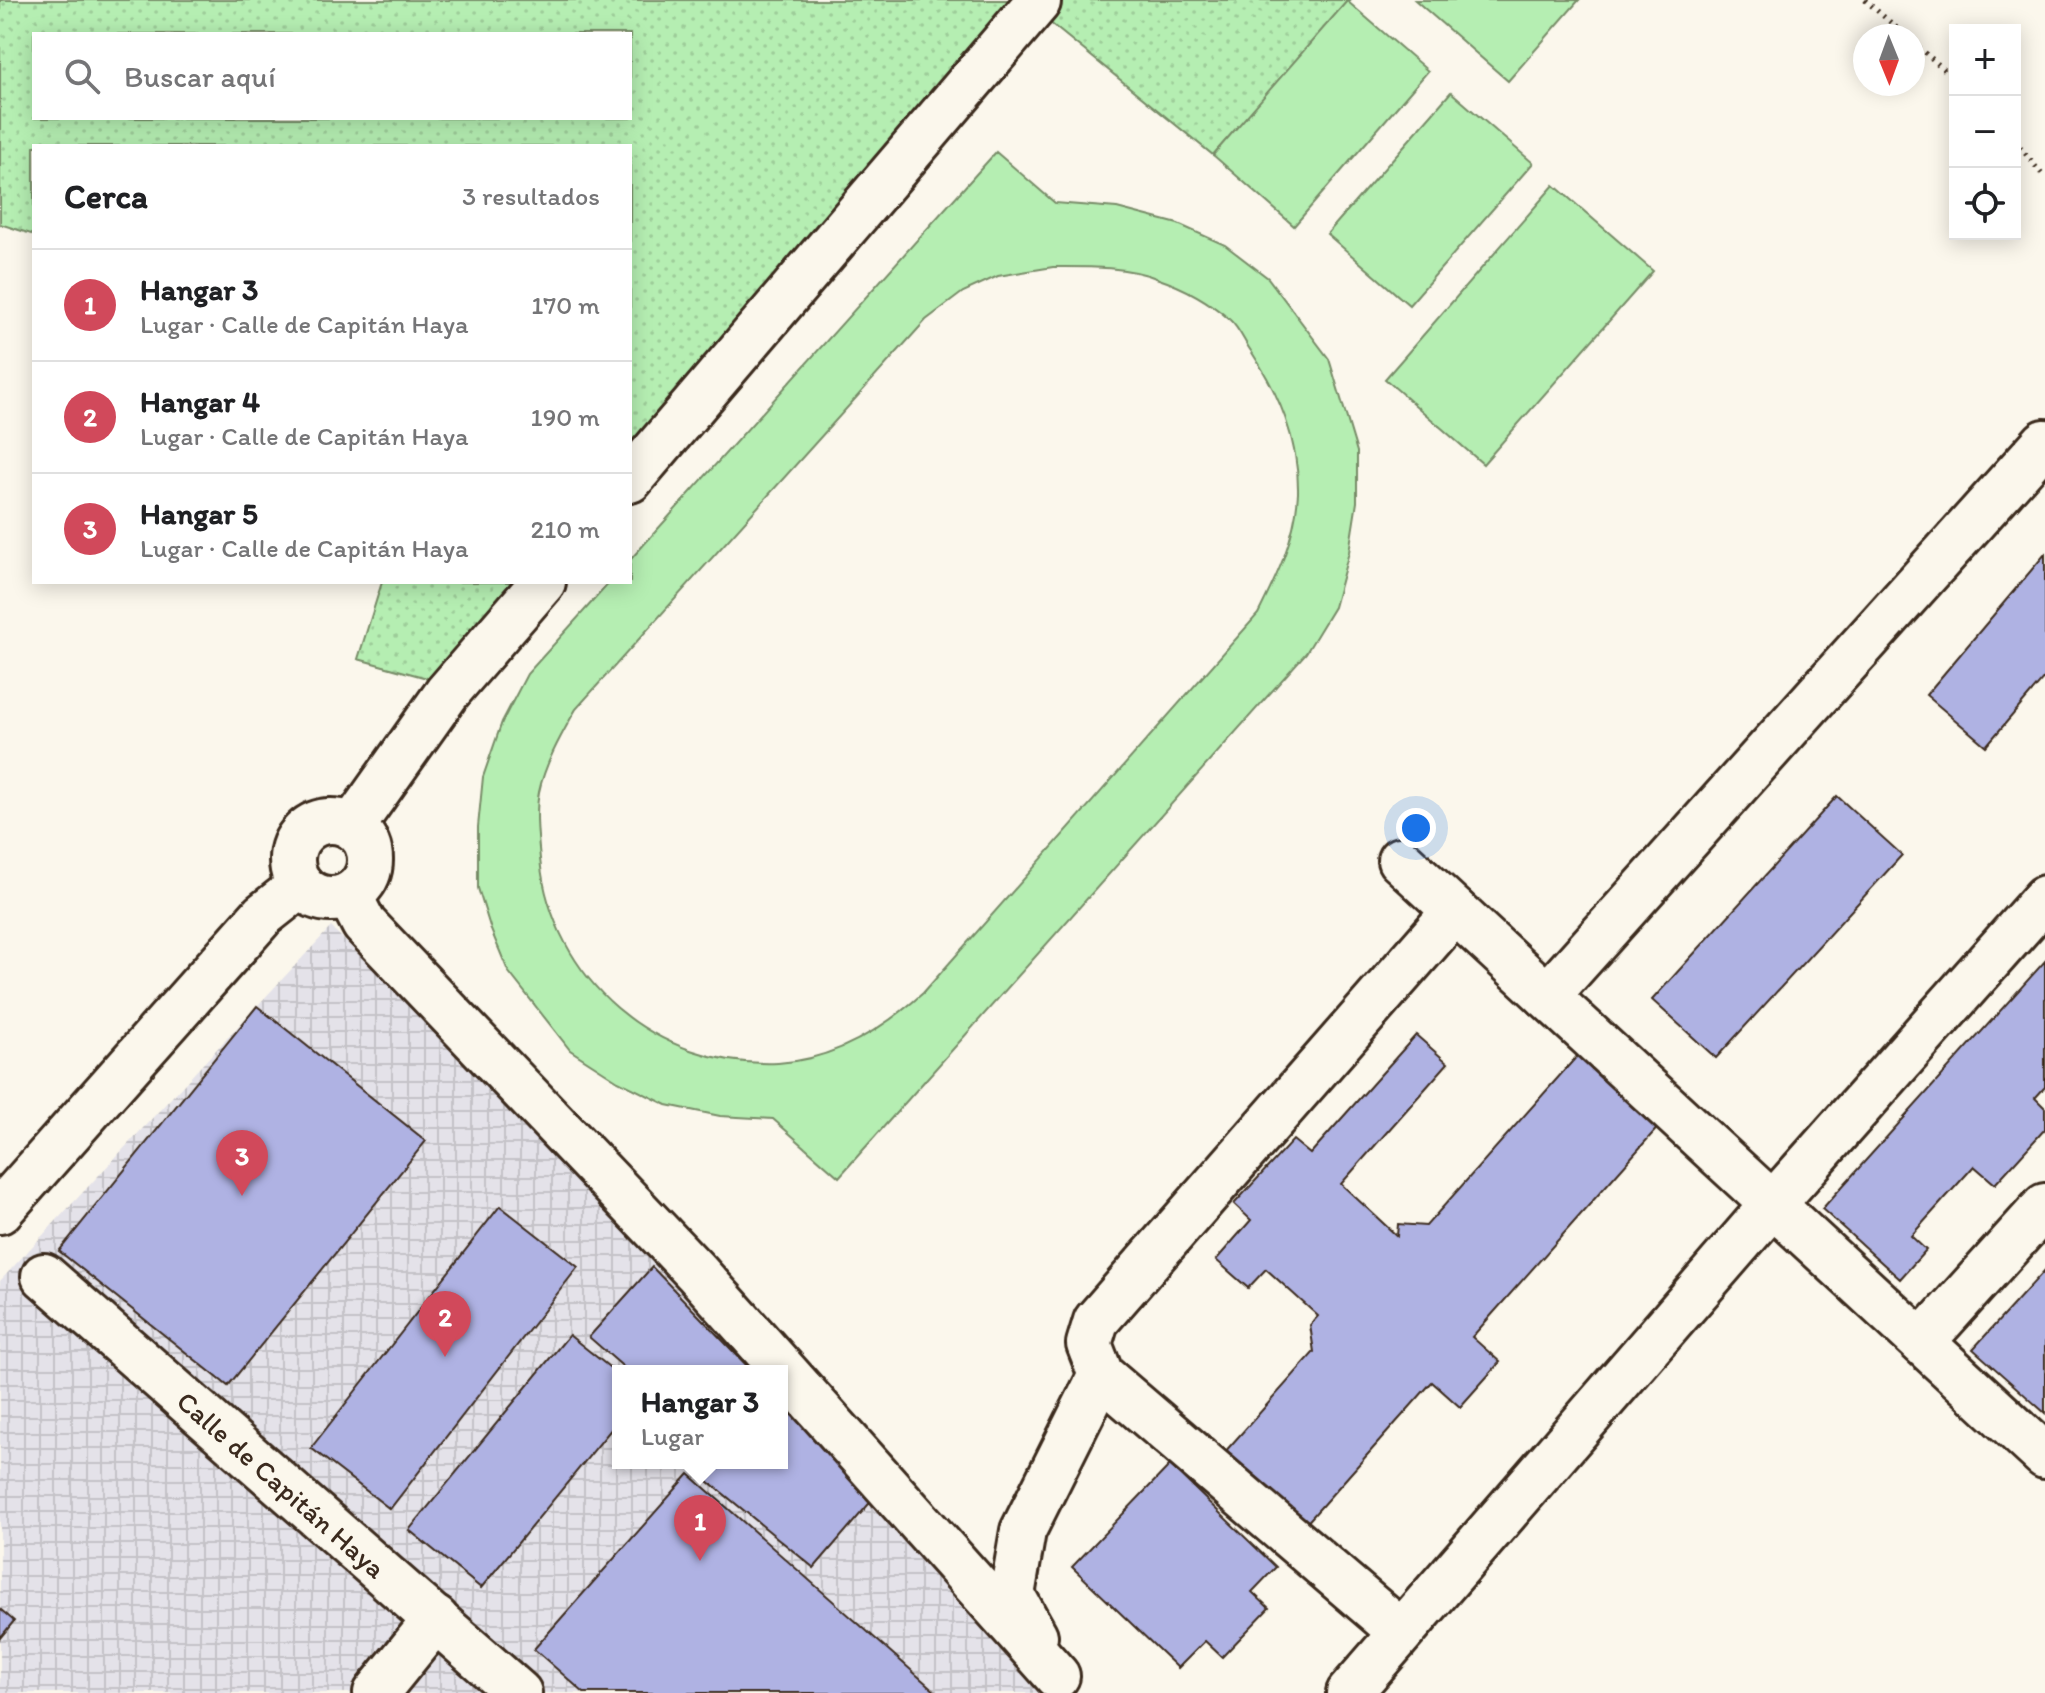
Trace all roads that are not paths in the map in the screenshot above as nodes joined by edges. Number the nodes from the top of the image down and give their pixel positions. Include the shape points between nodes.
1 (1038, 2) dead end
2 (2045, 442) edge
3 (632, 478) edge
4 (541, 584) edge
5 (352, 827) junction
6 (1400, 860) dead end
7 (301, 885) junction
8 (349, 895) junction
9 (2044, 901) edge
10 (1455, 911) junction
11 (1547, 996) junction
12 (1773, 1204) junction
13 (2045, 1206) edge
14 (0, 1211) edge
15 (44, 1276) dead end
16 (1922, 1342) junction
17 (779, 1365) edge
18 (788, 1375) edge
19 (1101, 1375) junction
20 (2045, 1456) edge
21 (436, 1619) junction
22 (1401, 1632) junction
23 (1066, 1685) edge
24 (376, 1693) edge
25 (519, 1693) edge
26 (1349, 1693) edge

1 - 3 street
2 - 11 street
4 - 5 street via 447,693
5 - 7 street via 329,821 298,839 292,863
5 - 8 street via 362,836 370,862 360,886
6 - 10 street
7 - 8 street via 323,899
7 - 14 street via 263,915
8 - 17 street via 364,924
9 - 12 street
10 - 11 street
10 - 19 street via 1096,1321 1089,1344
11 - 12 street
12 - 16 street
12 - 22 street
13 - 16 street
15 - 21 street, Calle de Capitán Haya
16 - 20 street
18 - 23 street
19 - 22 street
19 - 23 street via 1023,1531 1012,1595
21 - 24 street
21 - 25 street, Calle de Capitán Haya
22 - 26 street

